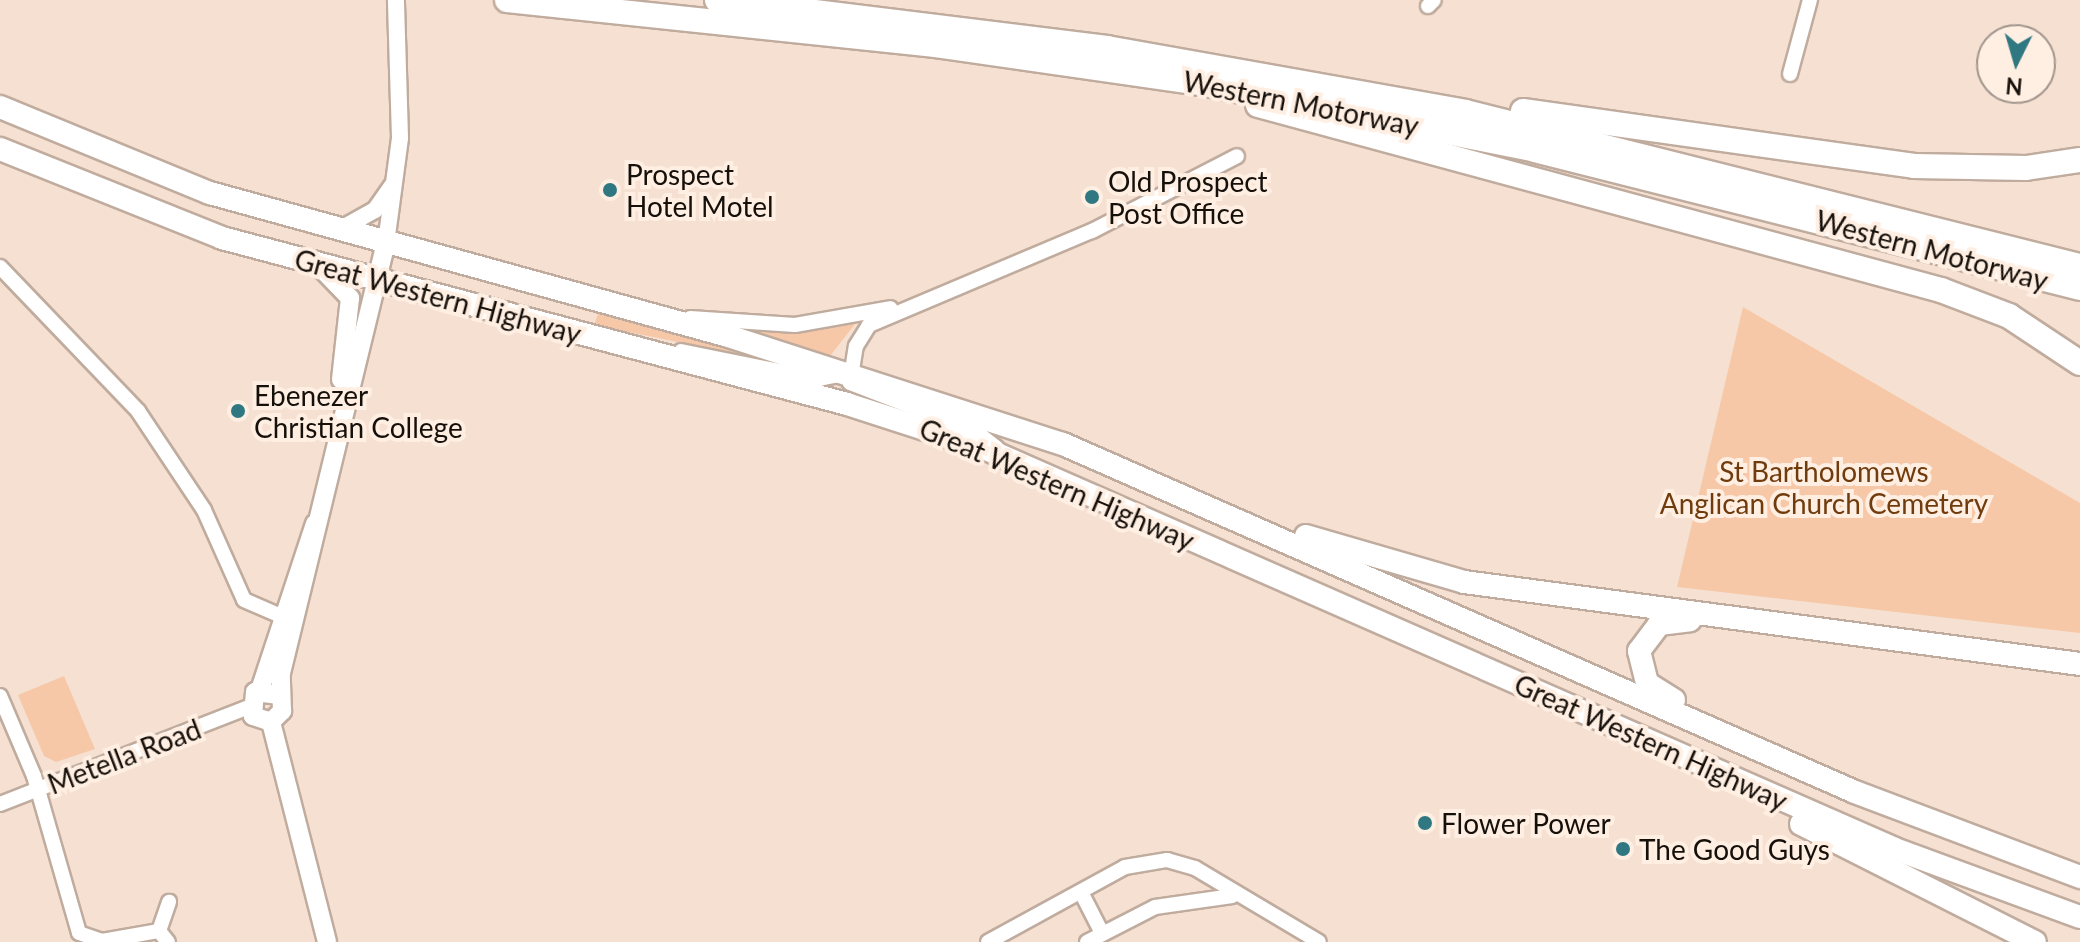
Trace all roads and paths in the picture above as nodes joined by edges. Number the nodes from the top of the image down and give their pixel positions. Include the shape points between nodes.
1 (396, 0) edge
2 (507, 0) edge
3 (717, 0) edge
4 (1810, 0) edge
5 (1790, 74) dead end
6 (1201, 83) junction
7 (0, 107) edge
8 (1465, 112) junction
9 (0, 149) edge
10 (1237, 156) dead end
11 (2080, 160) edge
12 (396, 178) junction
13 (339, 230) junction
14 (386, 243) junction
15 (318, 265) junction
16 (2080, 266) edge
17 (0, 267) edge
18 (377, 280) junction
19 (2080, 288) edge
20 (904, 305) junction
21 (654, 315) junction
22 (625, 346) junction
23 (2080, 363) edge
24 (848, 372) junction
25 (345, 406) junction
26 (1016, 462) junction
27 (1172, 491) junction
28 (318, 518) junction
29 (311, 573) junction
30 (281, 616) junction
31 (287, 656) junction
32 (2080, 664) edge
33 (2080, 672) edge
34 (1586, 673) junction
35 (260, 690) junction
36 (279, 695) junction
37 (0, 696) edge
38 (249, 707) junction
39 (1581, 711) junction
40 (271, 722) junction
41 (1654, 744) junction
42 (1785, 760) junction
43 (38, 790) junction
44 (0, 804) edge
45 (2080, 877) edge
46 (1081, 892) junction
47 (1232, 896) junction
48 (169, 902) dead end
49 (2080, 917) edge
50 (1102, 933) junction
51 (164, 936) edge
52 (327, 942) edge
53 (988, 942) edge
54 (1087, 942) edge
55 (1319, 942) edge
56 (2035, 942) edge

1 - 12 street
2 - 6 highway, Western Motorway via 921,43
3 - 8 highway, Western Motorway via 1107,48
4 - 5 street
6 - 19 highway, Western Motorway via 1535,150
6 - 23 highway via 1311,125 1941,290 2009,316
7 - 13 highway, Great Western Highway via 129,165
8 - 11 highway via 1510,109 1914,166 2026,168
8 - 16 highway, Western Motorway
9 - 15 highway, Great Western Highway via 171,222
10 - 20 street via 1092,231
12 - 13 street via 375,210
12 - 14 street
13 - 14 highway, Great Western Highway
14 - 18 main road
14 - 21 highway, Great Western Highway
15 - 18 highway, Great Western Highway
15 - 25 main road via 350,298
17 - 30 street via 138,411 204,510 244,600
18 - 22 highway, Great Western Highway
18 - 25 main road
20 - 21 street via 795,325
20 - 24 street via 869,325
21 - 24 highway, Great Western Highway
22 - 24 street via 819,379
22 - 26 highway, Great Western Highway via 847,404
24 - 26 street via 860,391 975,431
24 - 27 highway, Great Western Highway via 1063,444
25 - 28 main road
26 - 39 highway, Great Western Highway
27 - 32 highway via 1409,572
27 - 34 highway, Great Western Highway
28 - 29 main road
28 - 30 main road
29 - 30 main road via 295,608
29 - 31 main road
30 - 31 main road via 289,628
30 - 35 main road
31 - 36 main road
33 - 42 highway via 1688,620 1648,630 1639,651 1647,683
34 - 39 highway via 1600,700
34 - 42 highway, Great Western Highway
35 - 36 main road
35 - 38 main road
36 - 40 main road via 282,711
37 - 43 street
38 - 40 main road via 256,720
38 - 43 street, Metella Road
39 - 41 highway, Great Western Highway
40 - 52 main road
41 - 49 highway, Great Western Highway via 1895,849
41 - 56 highway
42 - 45 highway, Great Western Highway via 1992,849
43 - 44 street, Metella Road
43 - 51 street via 79,933 102,941
46 - 47 street via 1125,867 1167,860 1195,868
46 - 50 street
46 - 53 street
47 - 50 street via 1155,907
47 - 55 street
48 - 51 street
50 - 54 street

